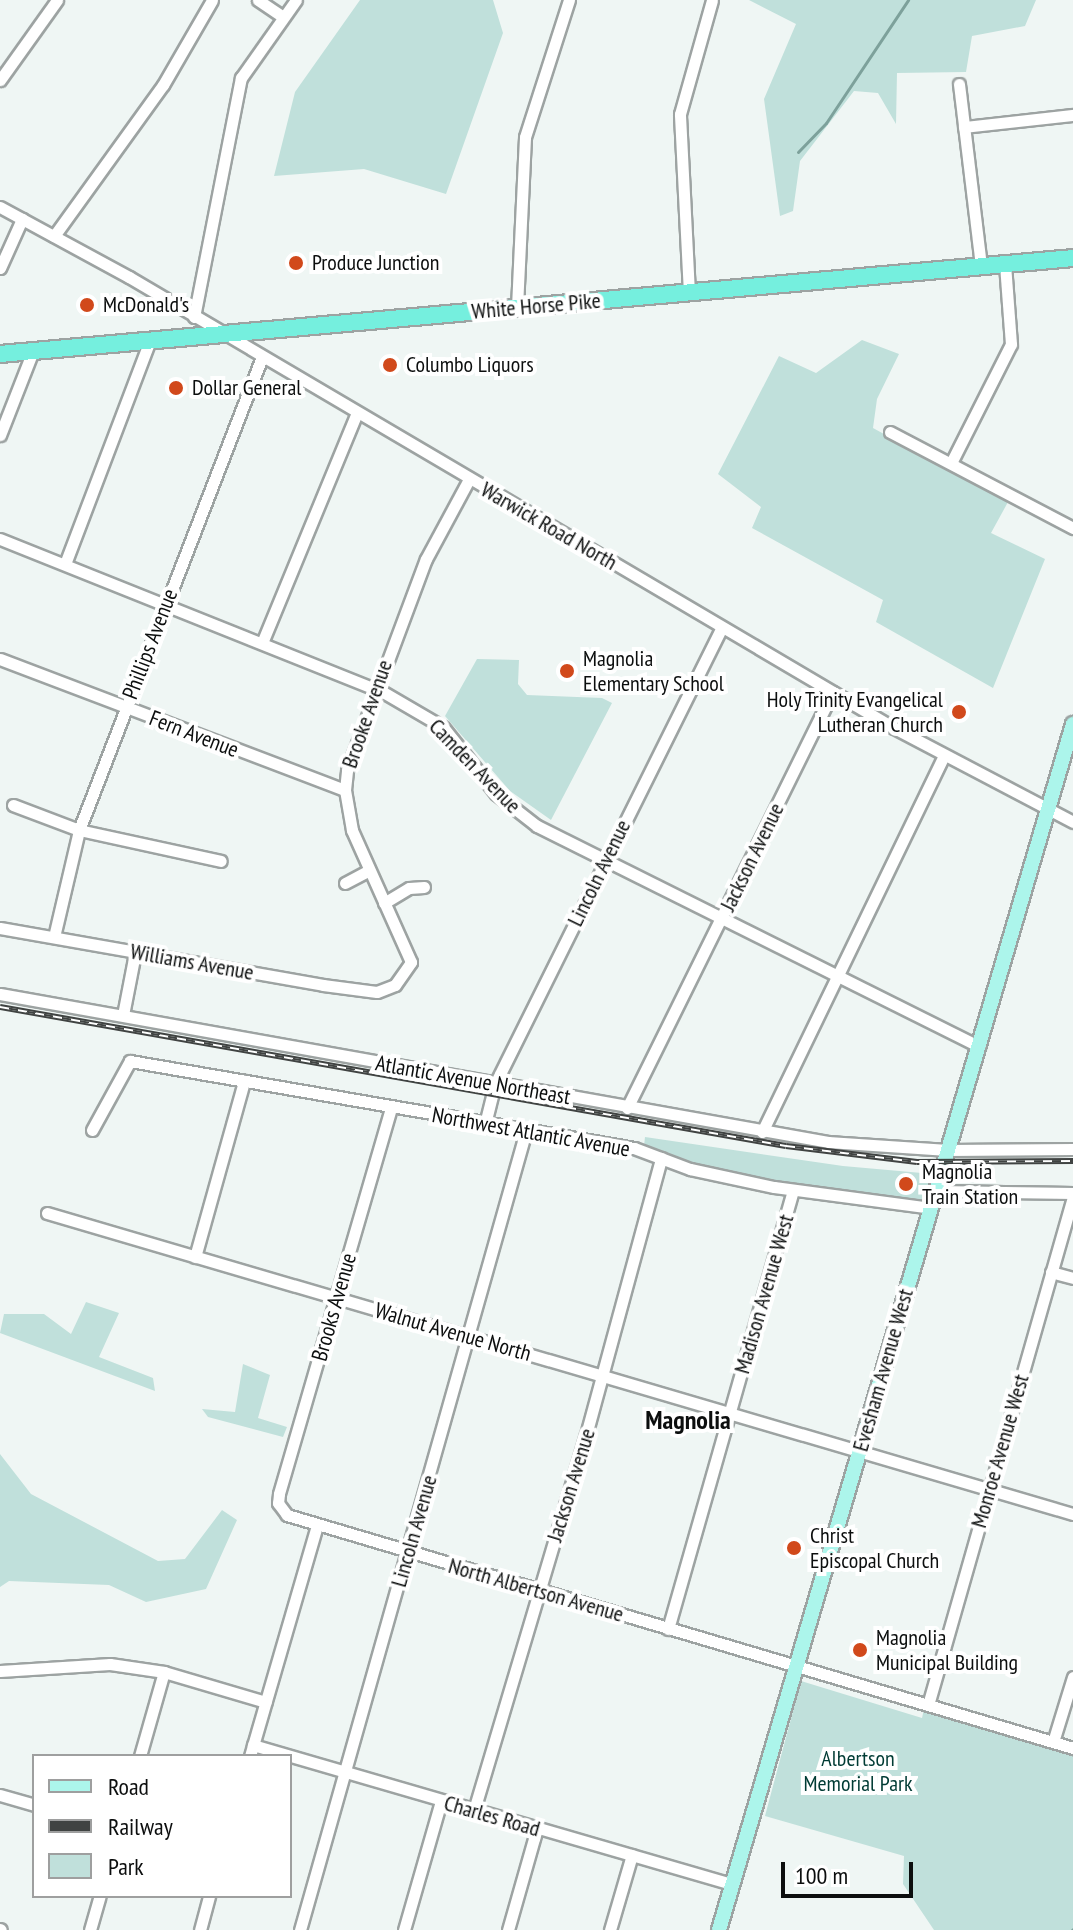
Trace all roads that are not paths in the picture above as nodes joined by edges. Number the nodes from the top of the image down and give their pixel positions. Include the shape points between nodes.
1 (57, 0) edge
2 (212, 0) edge
3 (258, 0) edge
4 (296, 0) edge
5 (569, 0) edge
6 (712, 0) edge
7 (283, 17) junction
8 (0, 80) edge
9 (959, 84) dead end
10 (1073, 115) edge
11 (964, 127) junction
12 (0, 207) edge
13 (22, 219) junction
14 (54, 236) junction
15 (1073, 258) edge
16 (1005, 264) junction
17 (981, 267) junction
18 (0, 268) edge
19 (689, 293) junction
20 (517, 307) junction
21 (194, 317) junction
22 (223, 334) junction
23 (150, 340) junction
24 (33, 351) junction
25 (1, 353) edge
26 (262, 357) junction
27 (357, 413) junction
28 (890, 432) dead end
29 (0, 435) edge
30 (951, 463) junction
31 (469, 479) junction
32 (1073, 528) edge
33 (0, 539) edge
34 (65, 564) junction
35 (164, 603) junction
36 (722, 627) junction
37 (262, 643) junction
38 (0, 659) edge
39 (374, 688) junction
40 (833, 692) junction
41 (125, 708) junction
42 (1073, 724) edge
43 (944, 756) junction
44 (345, 790) junction
45 (13, 805) dead end
46 (1048, 809) junction
47 (1073, 822) edge
48 (79, 830) junction
49 (605, 860) junction
50 (221, 861) dead end
51 (368, 871) junction
52 (345, 883) dead end
53 (424, 887) dead end
54 (384, 903) junction
55 (723, 915) junction
56 (0, 928) edge
57 (54, 937) junction
58 (135, 953) junction
59 (838, 974) junction
60 (385, 989) joint
61 (0, 994) edge
62 (123, 1015) junction
63 (979, 1046) junction
64 (244, 1081) junction
65 (495, 1084) junction
66 (391, 1108) junction
67 (627, 1108) junction
68 (485, 1124) junction
69 (92, 1130) dead end
70 (526, 1131) junction
71 (762, 1132) junction
72 (1073, 1149) edge
73 (948, 1150) junction
74 (661, 1158) junction
75 (793, 1190) junction
76 (936, 1191) junction
77 (1073, 1195) edge
78 (931, 1208) junction
79 (47, 1213) dead end
80 (195, 1257) junction
81 (1051, 1272) junction
82 (1073, 1278) edge
83 (337, 1298) junction
84 (468, 1337) junction
85 (602, 1376) junction
86 (730, 1414) junction
87 (859, 1452) junction
88 (989, 1489) junction
89 (278, 1505) joint
90 (1073, 1514) edge
91 (317, 1526) junction
92 (407, 1553) junction
93 (539, 1591) junction
94 (668, 1629) junction
95 (798, 1667) junction
96 (0, 1671) edge
97 (164, 1672) junction
98 (1073, 1677) edge
99 (266, 1702) junction
100 (928, 1705) junction
101 (1053, 1742) junction
102 (1073, 1748) edge
103 (252, 1750) edge
104 (141, 1754) edge
105 (292, 1760) edge
106 (346, 1773) junction
107 (0, 1795) edge
108 (441, 1801) junction
109 (32, 1804) edge
110 (474, 1810) junction
111 (537, 1828) junction
112 (632, 1855) junction
113 (732, 1884) junction
114 (99, 1898) edge
115 (208, 1898) edge
116 (90, 1930) edge
117 (200, 1930) edge
118 (300, 1930) edge
119 (404, 1930) edge
120 (508, 1930) edge
121 (610, 1930) edge
122 (719, 1930) edge

1 - 8 street
2 - 14 street via 163,85
3 - 7 street
4 - 7 street
5 - 20 street via 525,137
6 - 19 street via 680,114
7 - 21 street via 241,78
9 - 11 street
10 - 11 street
11 - 17 street
12 - 13 street, Warwick Road North
13 - 14 street, Warwick Road North
13 - 18 street
14 - 21 street, Warwick Road North
15 - 16 highway, White Horse Pike
16 - 17 highway, White Horse Pike
16 - 30 street via 1011,344
17 - 19 highway, White Horse Pike
19 - 20 highway, White Horse Pike
20 - 22 highway, White Horse Pike
21 - 22 street, Warwick Road North
22 - 23 highway, White Horse Pike
22 - 26 street, Warwick Road North
23 - 24 highway, White Horse Pike
23 - 34 street
24 - 25 highway, White Horse Pike
24 - 29 street
26 - 27 street, Warwick Road North
26 - 35 street, Phillips Avenue
27 - 31 street, Warwick Road North
27 - 37 street
28 - 30 street
30 - 32 street
31 - 36 street, Warwick Road North
31 - 39 street, Brooke Avenue via 426,559
33 - 34 street, Camden Avenue
34 - 35 street, Camden Avenue
35 - 37 street, Camden Avenue
35 - 41 street, Phillips Avenue
36 - 40 street, Warwick Road North
36 - 49 street, Lincoln Avenue
37 - 39 street, Camden Avenue
38 - 41 street, Fern Avenue
39 - 44 street, Brooke Avenue
39 - 49 street, Camden Avenue via 443,727 514,811
40 - 43 street, Warwick Road North
40 - 55 street, Jackson Avenue
41 - 44 street, Fern Avenue
41 - 48 street, Phillips Avenue
42 - 46 main road, Evesham Avenue West
43 - 46 street, Warwick Road North
43 - 59 street
44 - 51 street, Brooke Avenue
45 - 48 street
46 - 47 street, Warwick Road North
46 - 63 main road, Evesham Avenue West
48 - 50 street
48 - 57 street, Phillips Avenue
49 - 55 street, Camden Avenue
49 - 65 street, Lincoln Avenue
51 - 52 street
51 - 54 street, Brooke Avenue
53 - 54 street via 409,888
54 - 60 street, Brooke Avenue via 411,962 395,985
55 - 59 street, Camden Avenue
55 - 67 street, Jackson Avenue
56 - 57 street, Williams Avenue
57 - 58 street, Williams Avenue
58 - 60 street, Williams Avenue via 323,985
58 - 62 street
59 - 63 street, Camden Avenue
59 - 71 street
61 - 62 street, Atlantic Avenue Northeast
62 - 65 street, Atlantic Avenue Northeast
63 - 73 main road, Evesham Avenue West
64 - 66 street, Northwest Atlantic Avenue
64 - 69 street, Northwest Atlantic Avenue via 130,1061
64 - 80 street
65 - 67 street, Atlantic Avenue Northeast
65 - 68 street, Lincoln Avenue
66 - 68 street, Northwest Atlantic Avenue
66 - 83 street, Brooks Avenue
67 - 71 street, Atlantic Avenue Northeast
68 - 70 street, Northwest Atlantic Avenue
70 - 74 street, Northwest Atlantic Avenue via 634,1148
70 - 84 street, Lincoln Avenue
71 - 73 street, Atlantic Avenue Northeast
72 - 73 street, Atlantic Avenue Northeast
73 - 76 main road, Evesham Avenue West
74 - 75 street, Northwest Atlantic Avenue
74 - 85 street, Jackson Avenue
75 - 78 street, Northwest Atlantic Avenue
75 - 86 street, Madison Avenue West
76 - 77 street
76 - 78 main road, Evesham Avenue West
77 - 81 street, Monroe Avenue West
78 - 87 main road, Evesham Avenue West
79 - 80 street, Walnut Avenue North
80 - 83 street, Walnut Avenue North
81 - 82 street
81 - 88 street, Monroe Avenue West
83 - 84 street, Walnut Avenue North
83 - 89 street, Brooks Avenue
84 - 85 street, Walnut Avenue North
84 - 92 street, Lincoln Avenue
85 - 86 street, Walnut Avenue North
85 - 93 street, Jackson Avenue
86 - 87 street, Walnut Avenue North
86 - 94 street, Madison Avenue West
87 - 88 street, Walnut Avenue North
87 - 95 main road, Evesham Avenue West
88 - 90 street, Walnut Avenue North
88 - 100 street, Monroe Avenue West
89 - 91 street, North Albertson Avenue via 287,1515
91 - 92 street, North Albertson Avenue
91 - 99 street
92 - 93 street, North Albertson Avenue
92 - 106 street, Lincoln Avenue
93 - 94 street, North Albertson Avenue
93 - 110 street, Jackson Avenue
94 - 95 street, North Albertson Avenue
95 - 100 street, North Albertson Avenue
95 - 113 main road, Evesham Avenue West
96 - 97 street via 110,1664
97 - 99 street
97 - 104 street
98 - 101 street
99 - 103 street
100 - 101 street, North Albertson Avenue
101 - 102 street, North Albertson Avenue
105 - 106 street, Charles Road
106 - 108 street, Charles Road
106 - 118 street, Lincoln Avenue
107 - 109 street
108 - 110 street, Charles Road
108 - 119 street
110 - 111 street, Charles Road
111 - 112 street, Charles Road
111 - 120 street
112 - 113 street, Charles Road
112 - 121 street
113 - 122 main road, Evesham Avenue West
114 - 116 street
115 - 117 street

